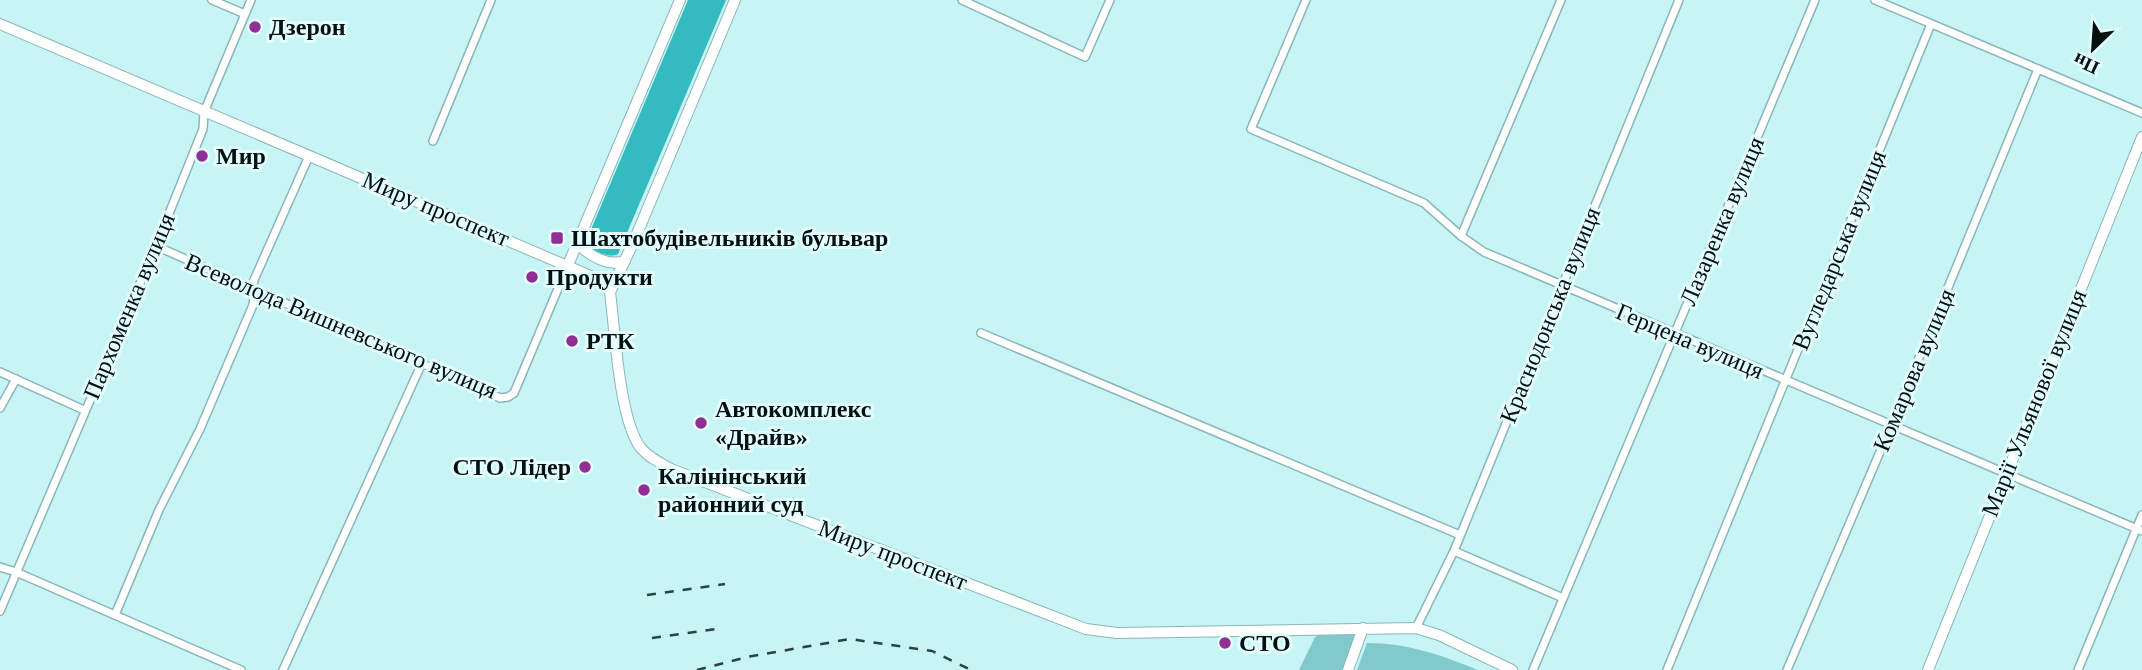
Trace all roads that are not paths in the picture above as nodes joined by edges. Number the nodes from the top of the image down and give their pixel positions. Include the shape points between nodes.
1 (212, 0) edge
2 (251, 0) edge
3 (491, 0) edge
4 (680, 0) edge
5 (735, 0) edge
6 (962, 0) edge
7 (1110, 0) edge
8 (1306, 0) edge
9 (1561, 0) edge
10 (1679, 0) edge
11 (1815, 0) edge
12 (1875, 0) edge
13 (245, 14) junction
14 (0, 24) edge
15 (1931, 24) junction
16 (2038, 69) junction
17 (204, 111) junction
18 (2142, 113) edge
19 (2142, 137) edge
20 (433, 141) dead end
21 (309, 156) junction
22 (1461, 236) junction
23 (579, 240) junction
24 (156, 246) junction
25 (625, 261) junction
26 (568, 265) junction
27 (1562, 287) junction
28 (255, 289) junction
29 (610, 292) junction
30 (981, 334) dead end
31 (1674, 334) junction
32 (422, 363) junction
33 (0, 372) edge
34 (16, 379) junction
35 (1785, 381) junction
36 (0, 408) edge
37 (84, 410) junction
38 (1891, 426) junction
39 (2006, 474) junction
40 (2142, 515) edge
41 (2139, 530) edge
42 (1460, 535) junction
43 (1454, 551) junction
44 (0, 567) edge
45 (16, 572) junction
46 (1563, 598) junction
47 (0, 611) edge
48 (115, 615) junction
49 (1363, 628) junction
50 (1416, 628) junction
51 (241, 670) edge
52 (283, 670) edge
53 (1348, 670) edge
54 (1512, 670) edge
55 (1533, 670) edge
56 (1667, 670) edge
57 (1787, 670) edge
58 (1927, 670) edge
59 (2078, 670) edge

1 - 13 street
2 - 13 street, Пархоменка вулиця
3 - 20 street
4 - 23 main road
5 - 25 main road
6 - 7 street via 1085,57
8 - 22 street, Герцена вулиця via 1251,129 1424,203
9 - 22 street
10 - 27 street, Краснодонська вулиця
11 - 31 street, Лазаренка вулиця
12 - 15 street
13 - 17 street, Пархоменка вулиця
14 - 17 main road, Миру проспект
15 - 16 street
15 - 35 street, Вугледарська вулиця
16 - 18 street
16 - 38 street, Комарова вулиця
17 - 21 main road, Миру проспект
17 - 24 street, Пархоменка вулиця via 203,129
19 - 39 main road, Марії Ульянової вулиця
21 - 26 main road, Миру проспект
21 - 28 street via 254,280
22 - 27 street, Герцена вулиця via 1484,253
23 - 25 main road via 582,248 605,261
23 - 26 main road
24 - 28 street, Всеволода Вишневського вулиця
24 - 37 street, Пархоменка вулиця
25 - 29 main road
26 - 29 main road, Миру проспект via 600,280
26 - 32 street, Всеволода Вишневського вулиця via 514,393 500,398
27 - 31 street, Герцена вулиця
27 - 42 street, Краснодонська вулиця
28 - 32 street, Всеволода Вишневського вулиця
28 - 48 street via 253,305 200,429 159,510
29 - 49 main road, Миру проспект via 623,400 632,430 640,447 671,469 1086,629 1128,633
30 - 42 street
31 - 35 street, Герцена вулиця
31 - 46 street, Лазаренка вулиця
32 - 52 street
33 - 34 street
34 - 36 street
34 - 37 street
35 - 38 street, Герцена вулиця
35 - 56 street, Вугледарська вулиця
37 - 45 street, Пархоменка вулиця
38 - 39 street, Герцена вулиця
38 - 57 street, Комарова вулиця
39 - 41 street, Герцена вулиця
39 - 58 main road, Марії Ульянової вулиця
40 - 41 street
41 - 59 street
42 - 43 street, Краснодонська вулиця
43 - 46 street
43 - 50 street, Краснодонська вулиця
44 - 45 street
45 - 47 street, Пархоменка вулиця
45 - 48 street
46 - 55 street, Лазаренка вулиця
48 - 51 street
49 - 50 main road, Миру проспект
49 - 53 main road
50 - 54 main road, Миру проспект

